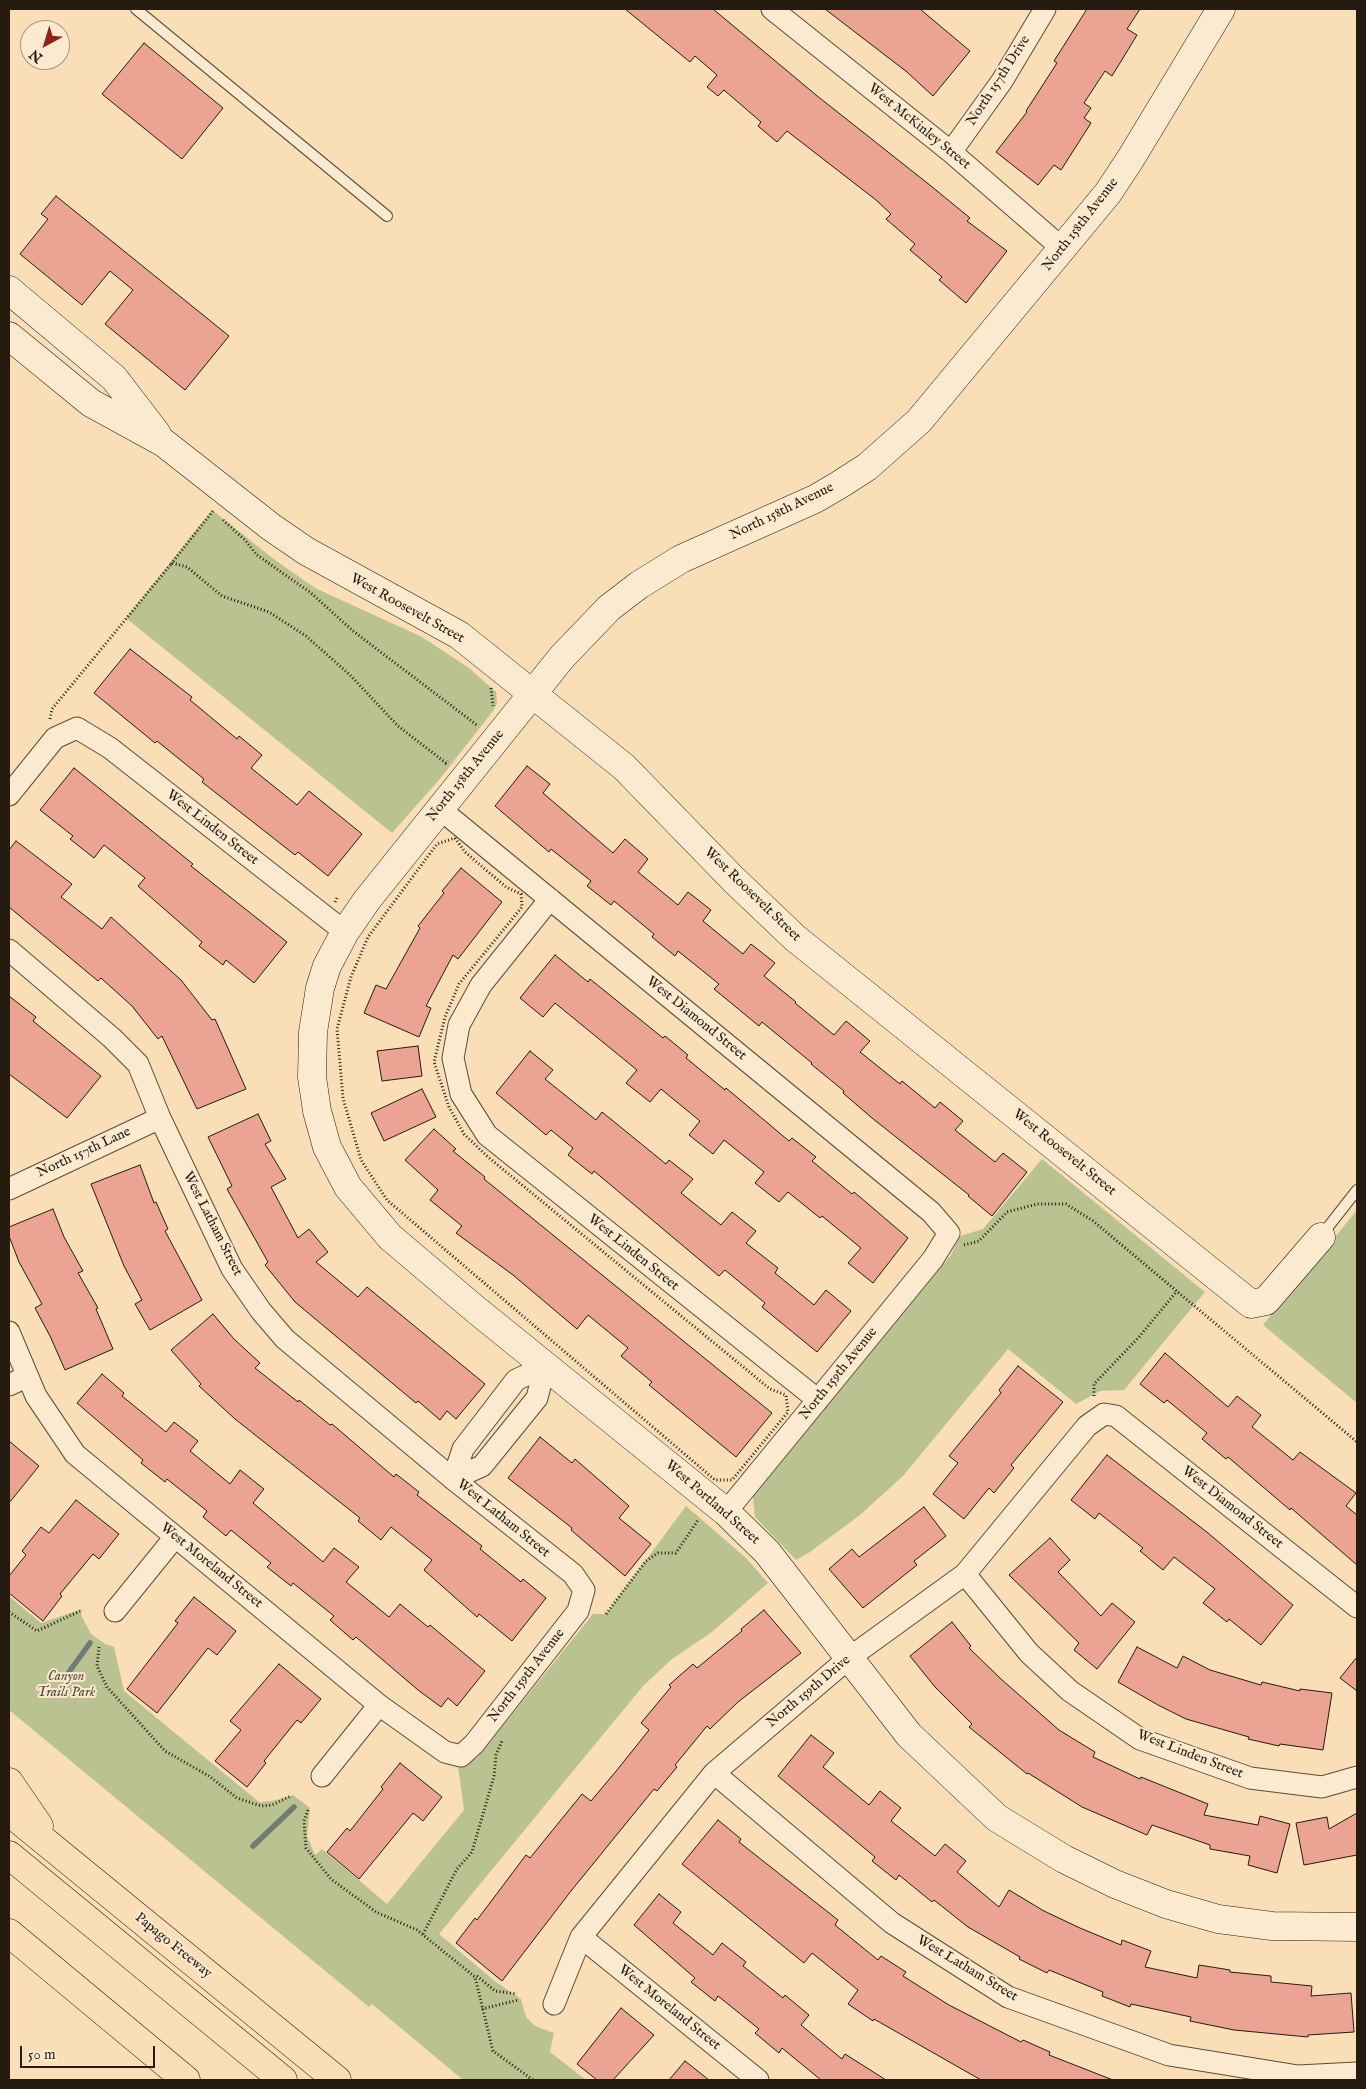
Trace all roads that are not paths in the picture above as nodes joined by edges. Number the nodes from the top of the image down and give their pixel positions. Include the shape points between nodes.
1 (136, 9) edge
2 (772, 9) edge
3 (1045, 9) edge
4 (1221, 9) edge
5 (951, 152) junction
6 (387, 216) dead end
7 (1063, 249) junction
8 (9, 290) edge
9 (9, 336) edge
10 (164, 443) junction
11 (532, 693) junction
12 (9, 795) edge
13 (440, 809) junction
14 (550, 899) junction
15 (345, 932) junction
16 (9, 950) edge
17 (160, 1118) junction
18 (9, 1188) edge
19 (1357, 1190) edge
20 (1321, 1237) joint
21 (954, 1240) joint
22 (9, 1332) edge
23 (545, 1366) junction
24 (17, 1381) edge
25 (818, 1400) junction
26 (1099, 1405) joint
27 (453, 1479) junction
28 (726, 1512) junction
29 (175, 1537) junction
30 (966, 1574) junction
31 (584, 1590) joint
32 (1357, 1607) edge
33 (115, 1610) dead end
34 (849, 1658) junction
35 (378, 1705) junction
36 (461, 1756) joint
37 (714, 1773) junction
38 (322, 1776) dead end
39 (1357, 1777) edge
40 (9, 1782) edge
41 (9, 1812) edge
42 (54, 1848) junction
43 (9, 1855) edge
44 (1357, 1928) edge
45 (9, 1933) edge
46 (581, 1937) junction
47 (554, 2004) dead end
48 (1357, 2073) edge
49 (186, 2080) edge
50 (282, 2080) edge
51 (337, 2080) edge
52 (758, 2080) edge

1 - 6 lane
2 - 5 street, West McKinley Street
3 - 5 street, North 157th Drive via 1002,81
4 - 7 street, North 158th Avenue via 1131,158
5 - 7 street, West McKinley Street
7 - 11 street, North 158th Avenue via 938,401 867,467 815,499 681,559 639,585 578,638
8 - 10 street, West Roosevelt Street via 114,378
9 - 10 street, West Roosevelt Street via 91,403
10 - 11 street, West Roosevelt Street via 306,551 459,635
11 - 13 street, North 158th Avenue
11 - 20 street, West Roosevelt Street via 624,768 795,938 1251,1304 1266,1302
12 - 15 street, West Linden Street via 54,738 77,728 110,748
13 - 14 street, West Diamond Street
13 - 15 street, North 158th Avenue
14 - 21 street, West Diamond Street via 931,1212
14 - 25 street, West Linden Street via 481,985 459,1025 453,1058 461,1094 487,1135
15 - 23 street, West Portland Street via 327,966 313,1032 312,1077 327,1146 348,1186 390,1237
16 - 17 street, West Latham Street via 138,1064
17 - 18 street, North 157th Lane
17 - 27 street, West Latham Street via 232,1269 261,1312 285,1339
19 - 20 lane
21 - 25 street, North 159th Avenue via 933,1259
22 - 24 street, West Moreland Street
23 - 27 street via 516,1380 463,1449
23 - 28 street, West Portland Street
24 - 29 street, West Moreland Street via 74,1454
25 - 28 street, North 159th Avenue
26 - 30 street, North 159th Drive via 1088,1426
26 - 32 street, West Diamond Street
27 - 31 street, West Latham Street via 573,1574
28 - 34 street, West Portland Street via 767,1552
29 - 33 street
29 - 35 street, West Moreland Street
30 - 34 street, North 159th Drive
30 - 39 street, West Linden Street via 1029,1653 1070,1691 1140,1739 1250,1778 1322,1787
31 - 36 street, North 159th Avenue via 578,1611 474,1744
34 - 37 street, North 159th Drive
34 - 44 street, West Portland Street via 909,1735 945,1771 997,1818 1064,1860 1149,1897 1218,1919 1272,1926
35 - 36 street, West Moreland Street via 445,1752
35 - 38 street
37 - 46 street, North 159th Drive
37 - 48 street, West Latham Street via 892,1923 1008,1997 1169,2055 1298,2076
40 - 42 highway
41 - 42 highway, Papago Freeway
42 - 51 highway, Papago Freeway
43 - 50 highway
45 - 49 highway
46 - 47 street, North 159th Drive
46 - 52 street, West Moreland Street

